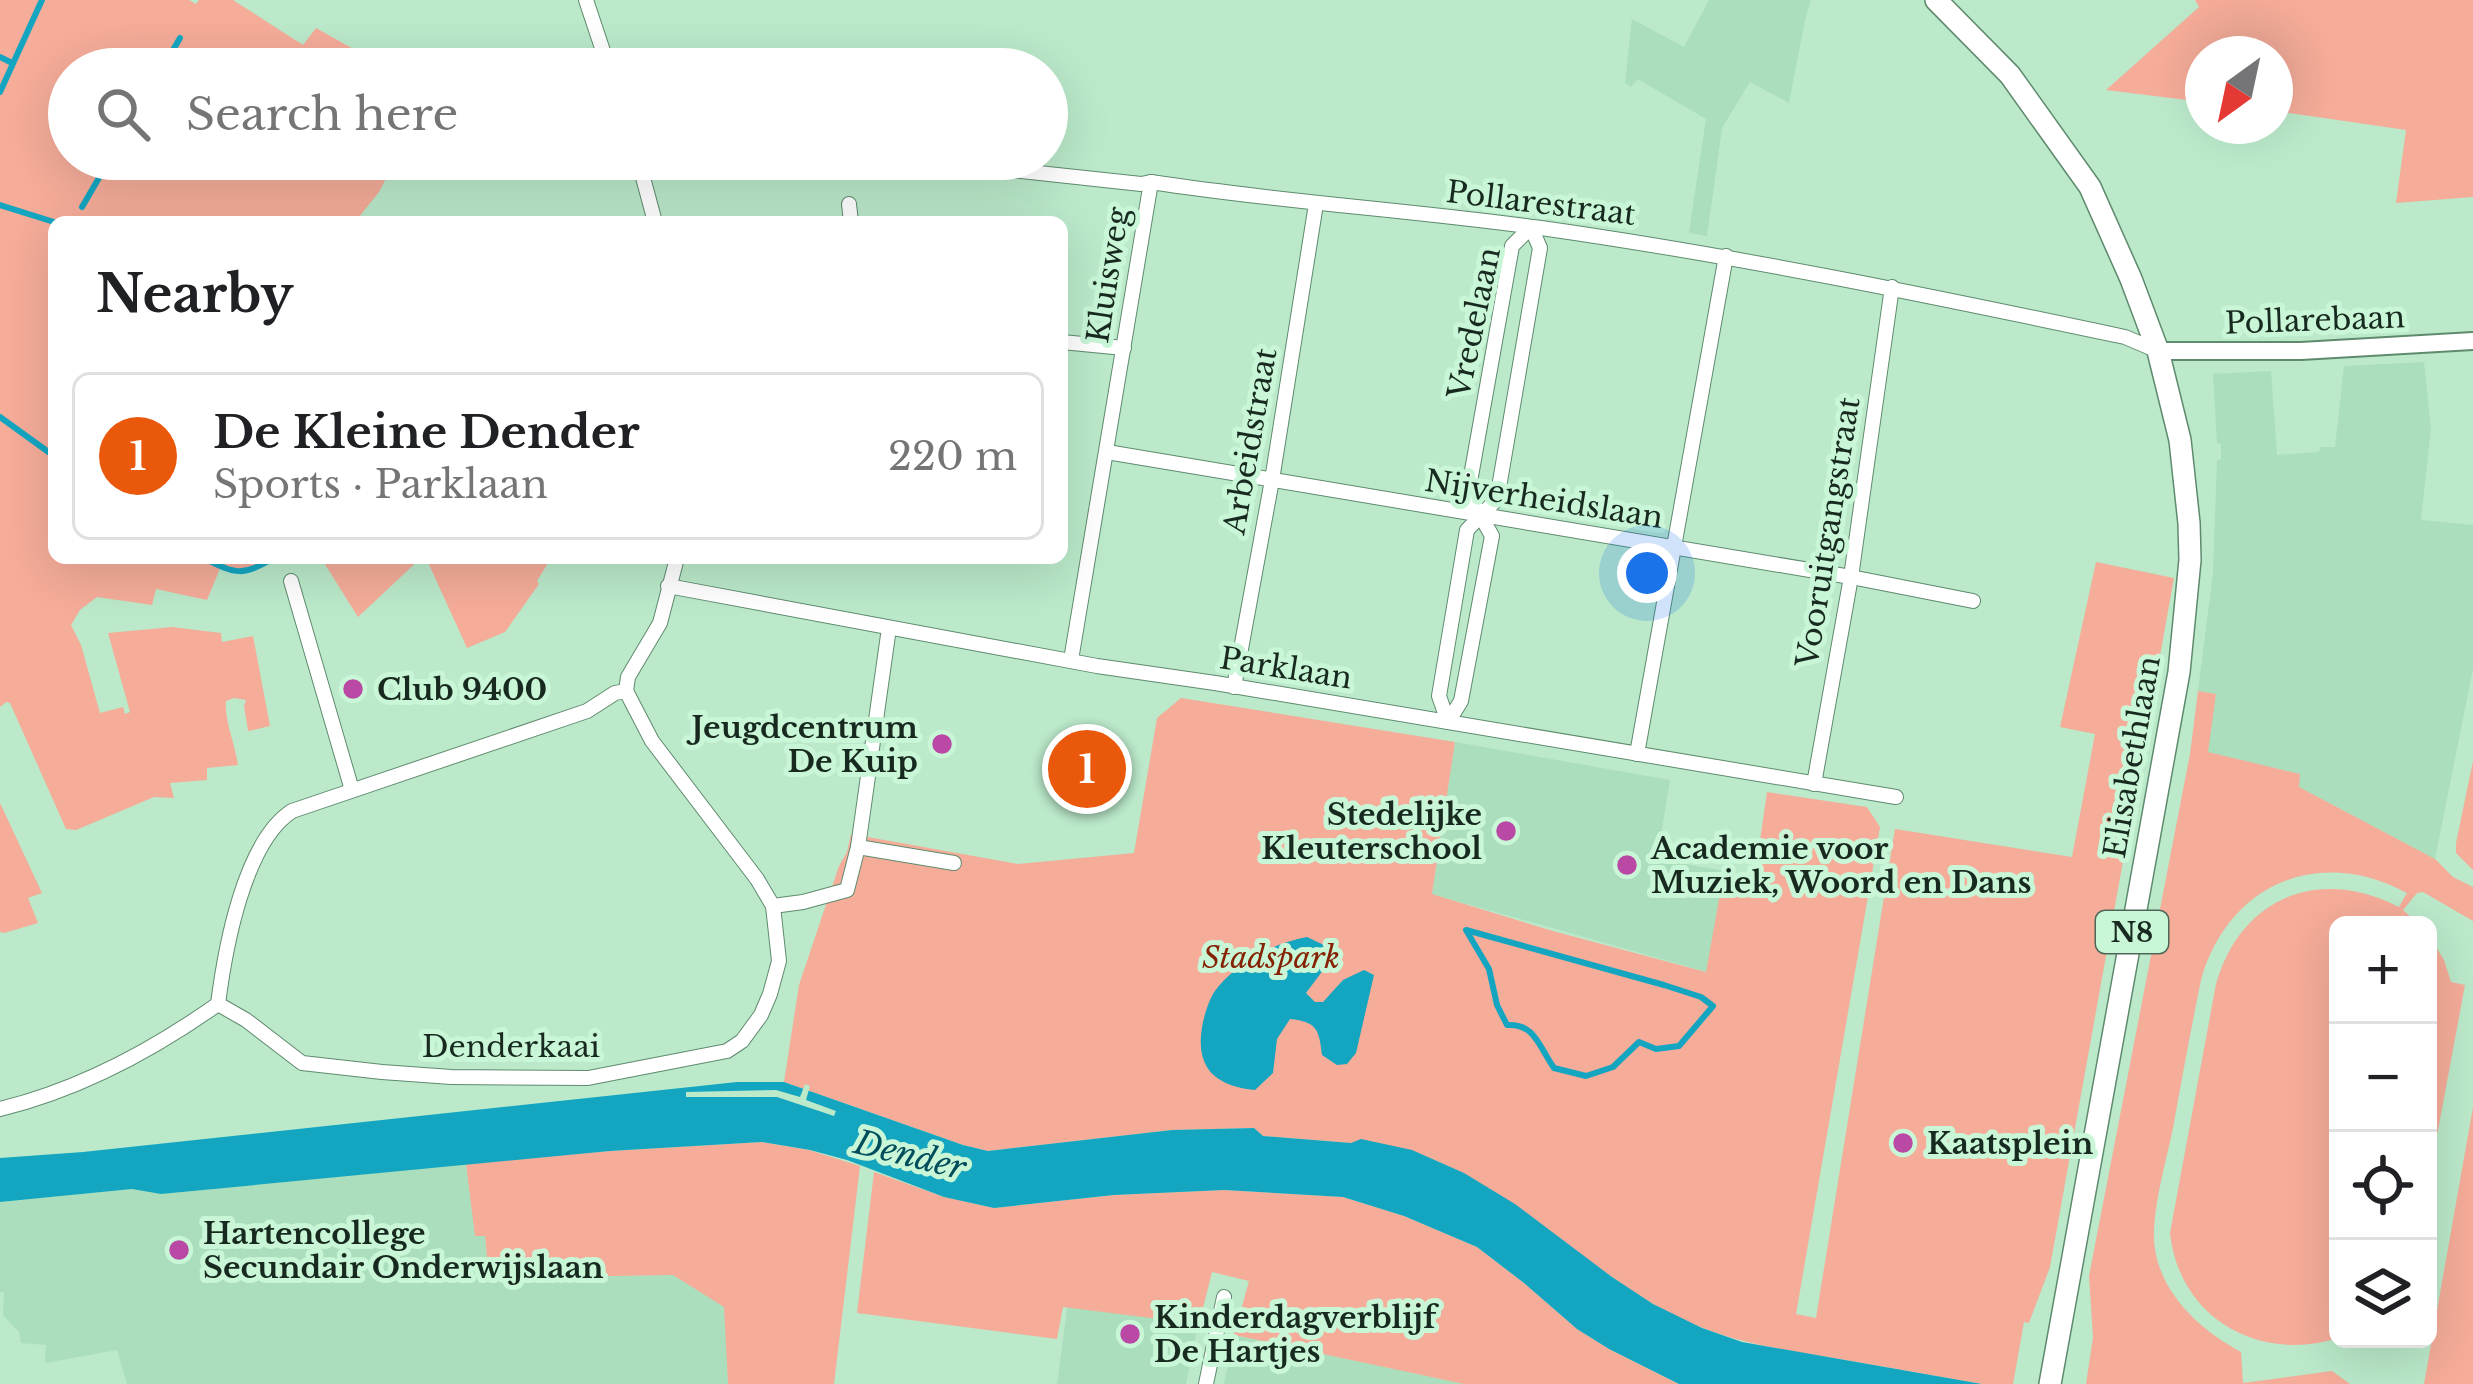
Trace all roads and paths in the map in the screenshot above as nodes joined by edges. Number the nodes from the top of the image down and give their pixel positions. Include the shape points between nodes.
1 (586, 0) edge
2 (1936, 0) edge
3 (602, 48) edge
4 (1068, 176) edge
5 (644, 180) edge
6 (1151, 182) junction
7 (849, 204) dead end
8 (1316, 204) junction
9 (653, 216) edge
10 (850, 216) edge
11 (1531, 227) junction
12 (1726, 256) junction
13 (1892, 287) junction
14 (2473, 341) edge
15 (1068, 342) edge
16 (1124, 348) junction
17 (2158, 351) junction
18 (1107, 452) junction
19 (1272, 480) junction
20 (1480, 517) junction
21 (1673, 548) junction
22 (674, 564) edge
23 (1851, 577) junction
24 (291, 580) dead end
25 (668, 586) junction
26 (1972, 601) dead end
27 (889, 628) junction
28 (1071, 661) junction
29 (1234, 686) junction
30 (626, 691) junction
31 (1448, 722) junction
32 (1637, 754) junction
33 (1814, 784) junction
34 (352, 790) junction
35 (1896, 797) dead end
36 (858, 847) junction
37 (954, 863) dead end
38 (772, 906) junction
39 (218, 1004) junction
40 (0, 1109) edge
41 (1225, 1297) dead end
42 (1206, 1384) edge
43 (2050, 1384) edge

1 - 3 street
2 - 17 main road, N8 via 2010,75 2090,187
4 - 6 street, Pollarestraat
5 - 9 street
6 - 8 street, Pollarestraat
6 - 16 street, Kluisweg
7 - 10 street
8 - 11 street, Pollarestraat
8 - 19 street, Arbeidstraat
11 - 12 street, Pollarestraat
11 - 20 street, Vredelaan via 1540,248 1497,499
11 - 20 street, Vredelaan via 1512,246 1472,470 1468,493
12 - 13 street, Pollarestraat
12 - 21 street
13 - 17 street, Pollarestraat
13 - 23 street, Vooruitgangstraat
14 - 17 street, Pollarebaan
15 - 16 street
16 - 18 street, Kluisweg
17 - 43 main road, Elisabethlaan / N8 via 2185,470 2190,560 2183,635
18 - 19 street, Nijverheidslaan
18 - 28 street, Kluisweg
19 - 20 street, Nijverheidslaan
19 - 29 street, Arbeidstraat
20 - 21 street, Nijverheidslaan
20 - 31 street, Vredelaan via 1467,530 1439,696
20 - 31 street, Vredelaan via 1492,536 1461,701
21 - 23 street, Nijverheidslaan
21 - 32 street
22 - 25 street
23 - 26 street, Nijverheidslaan
23 - 33 street, Vooruitgangstraat
24 - 34 street
25 - 27 street, Parklaan
25 - 30 street via 660,623
27 - 28 street, Parklaan
27 - 36 street
28 - 29 street, Parklaan
29 - 31 street, Parklaan
30 - 34 street
30 - 38 street via 652,741
31 - 32 street, Parklaan
32 - 33 street, Parklaan
33 - 35 street, Parklaan
34 - 39 street via 292,811 267,833 238,903
36 - 37 street
36 - 38 street via 848,890
38 - 39 street, Denderkaai via 776,974 742,1041 727,1051 588,1078 451,1077 302,1063
39 - 40 street via 97,1073
41 - 42 street

